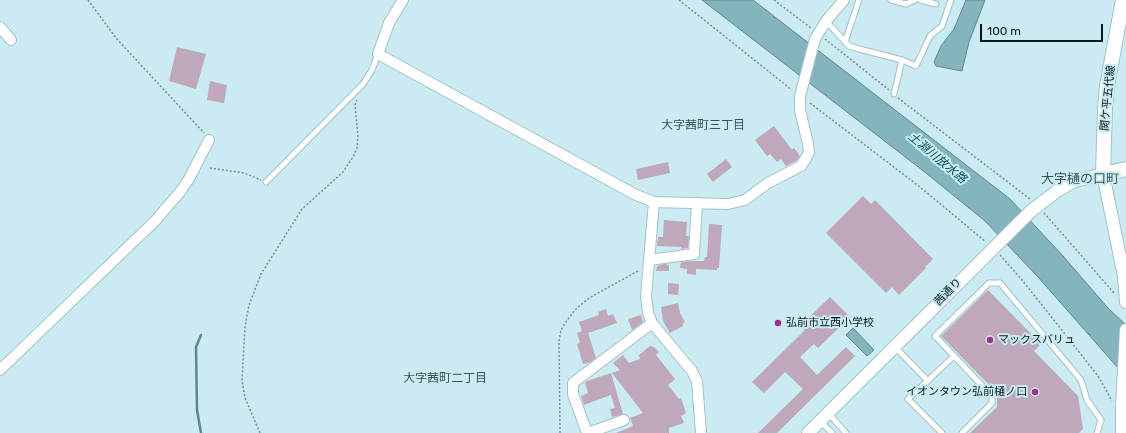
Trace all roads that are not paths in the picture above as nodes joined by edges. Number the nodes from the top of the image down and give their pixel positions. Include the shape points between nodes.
1 (403, 0) edge
2 (844, 0) edge
3 (859, 0) edge
4 (891, 0) edge
5 (915, 0) edge
6 (920, 0) edge
7 (951, 0) edge
8 (1123, 0) edge
9 (936, 4) dead end
10 (826, 21) junction
11 (0, 27) edge
12 (11, 40) dead end
13 (845, 42) junction
14 (378, 54) junction
15 (902, 60) junction
16 (894, 94) road end
17 (209, 140) road end
18 (1126, 169) edge
19 (1103, 174) junction
20 (266, 182) road end
21 (654, 202) junction
22 (697, 203) junction
23 (649, 263) junction
24 (1123, 300) edge
25 (652, 323) junction
26 (1126, 330) edge
27 (894, 346) junction
28 (954, 356) junction
29 (1, 368) edge
30 (928, 380) junction
31 (824, 417) junction
32 (624, 420) dead end
33 (588, 433) edge
34 (701, 433) edge
35 (808, 433) edge
36 (832, 433) edge
37 (846, 433) edge
38 (942, 433) edge
39 (962, 433) edge
40 (1097, 433) edge
41 (1122, 433) edge

1 - 14 street via 389,23
2 - 10 street
3 - 13 lane
4 - 5 lane via 906,4
6 - 9 lane
7 - 15 lane via 942,26 930,36 916,66
8 - 19 main road, 関ケ平五代線 via 1107,86
10 - 13 lane
10 - 22 street via 816,36 801,92 800,110 809,152 801,166 768,183 745,200 728,204
11 - 12 street
13 - 15 lane via 849,46
14 - 20 lane via 363,84
14 - 21 street via 636,195
15 - 16 lane
17 - 29 street via 189,179 154,222
18 - 19 main road
19 - 24 street via 1124,276
19 - 27 street, 茜通り via 1072,182 1034,208
21 - 22 street
21 - 23 street
22 - 23 street via 694,254
23 - 25 street via 646,296
25 - 33 street via 573,383 573,394
25 - 34 street via 692,370 697,381
26 - 41 street
27 - 30 lane
27 - 31 street, 茜通り
28 - 30 lane
28 - 39 lane via 992,396 992,403
28 - 40 lane via 934,336 989,283 1000,283 1081,380 1087,400 1101,420
30 - 38 lane via 908,399
31 - 35 street, 茜通り
31 - 36 lane
31 - 37 lane
32 - 33 street

